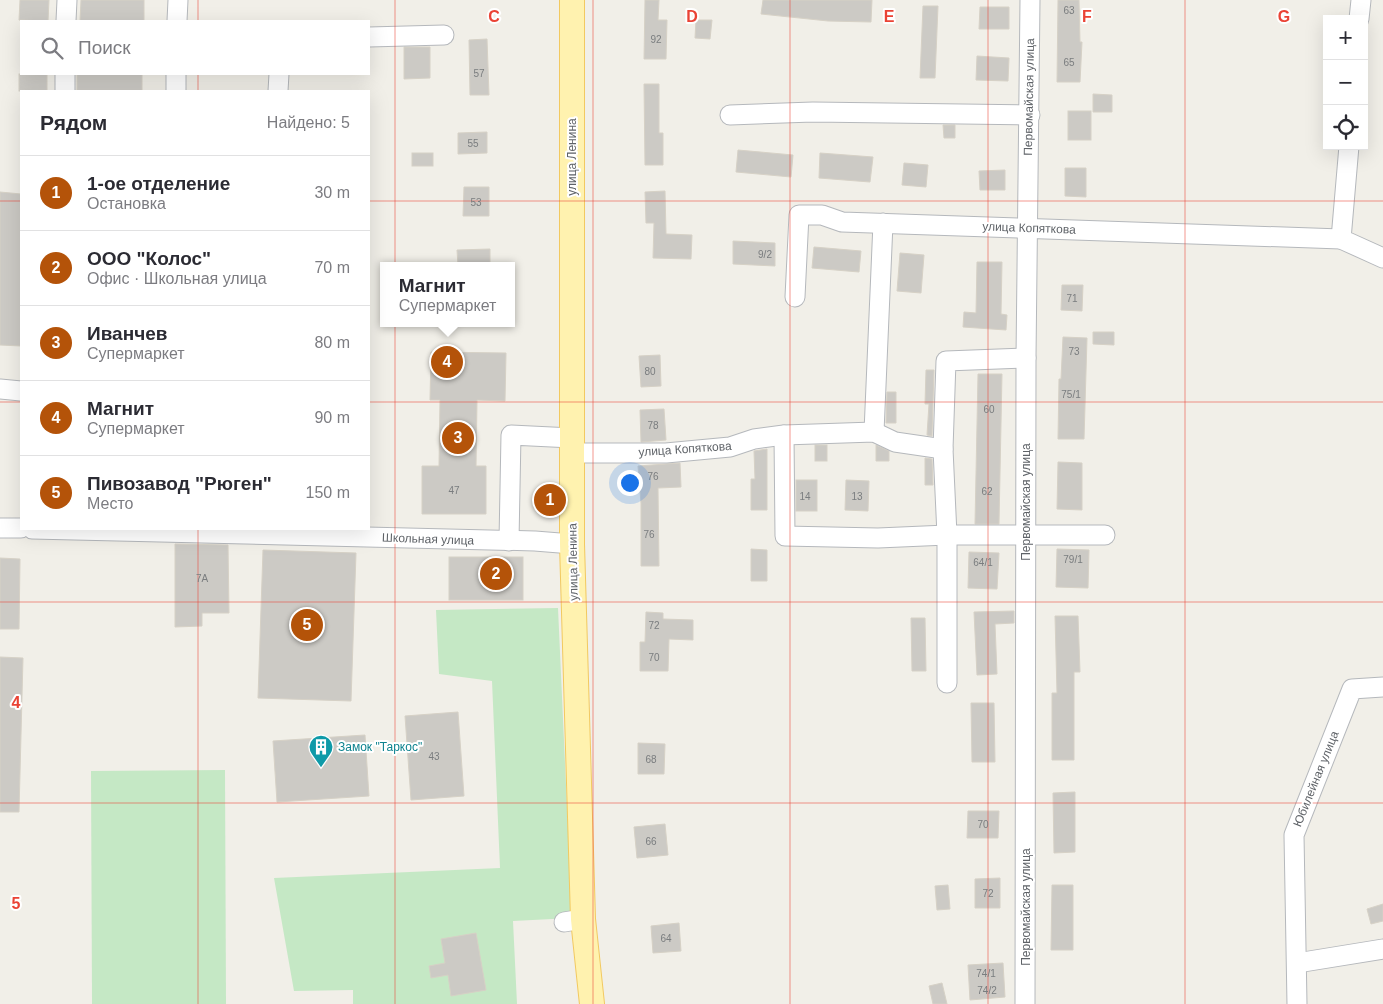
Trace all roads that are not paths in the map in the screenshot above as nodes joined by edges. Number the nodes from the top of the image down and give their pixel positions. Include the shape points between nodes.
1 (67, 0) edge
2 (178, 0) edge
3 (572, 0) edge
4 (1030, 0) edge
5 (1361, 0) edge
6 (1360, 15) edge
7 (66, 20) edge
8 (177, 20) edge
9 (444, 35) dead end
10 (370, 37) edge
11 (65, 75) edge
12 (176, 75) edge
13 (279, 75) edge
14 (65, 90) edge
15 (176, 90) edge
16 (278, 90) edge
17 (730, 115) dead end
18 (1030, 115) junction
19 (1349, 150) edge
20 (883, 223) junction
21 (1027, 227) junction
22 (1341, 238) junction
23 (1383, 258) edge
24 (795, 296) dead end
25 (1026, 358) junction
26 (0, 389) edge
27 (20, 391) edge
28 (874, 432) junction
29 (784, 435) junction
30 (572, 445) junction
31 (943, 449) junction
32 (0, 528) edge
33 (20, 528) edge
34 (144, 530) edge
35 (255, 531) edge
36 (1027, 534) junction
37 (947, 535) junction
38 (1105, 535) dead end
39 (509, 541) junction
40 (572, 544) junction
41 (947, 683) dead end
42 (1383, 687) edge
43 (1383, 949) edge
44 (1297, 963) junction
45 (592, 1004) edge
46 (1025, 1004) edge
47 (1297, 1004) edge

1 - 7 street
2 - 8 street
3 - 30 main road, улица Ленина
4 - 18 street, Первомайская улица
5 - 6 street
9 - 10 street
11 - 14 street
12 - 15 street
13 - 16 street
17 - 18 street via 813,112
18 - 21 street, Первомайская улица
19 - 22 street
20 - 21 street, улица Копяткова
20 - 24 street, улица Копяткова via 799,216
20 - 28 street
21 - 22 street, улица Копяткова
21 - 25 street, Первомайская улица
22 - 23 street
25 - 31 street via 946,361
25 - 36 street, Первомайская улица
26 - 27 street
28 - 29 street, улица Копяткова
28 - 31 street, улица Копяткова via 895,442
29 - 30 street, улица Копяткова via 754,439 730,447 666,453
29 - 37 street via 785,536 878,538
30 - 39 street, улица Копяткова via 512,435
30 - 40 main road, улица Ленина
31 - 37 street
32 - 33 street
34 - 35 street, Школьная улица
35 - 39 street, Школьная улица
36 - 37 street
36 - 38 street
36 - 46 street, Первомайская улица
37 - 41 street
39 - 40 street, Школьная улица
40 - 45 main road, улица Ленина via 573,920
42 - 44 street, Юбилейная улица via 1352,689 1294,835
43 - 44 street
44 - 47 street, Юбилейная улица

